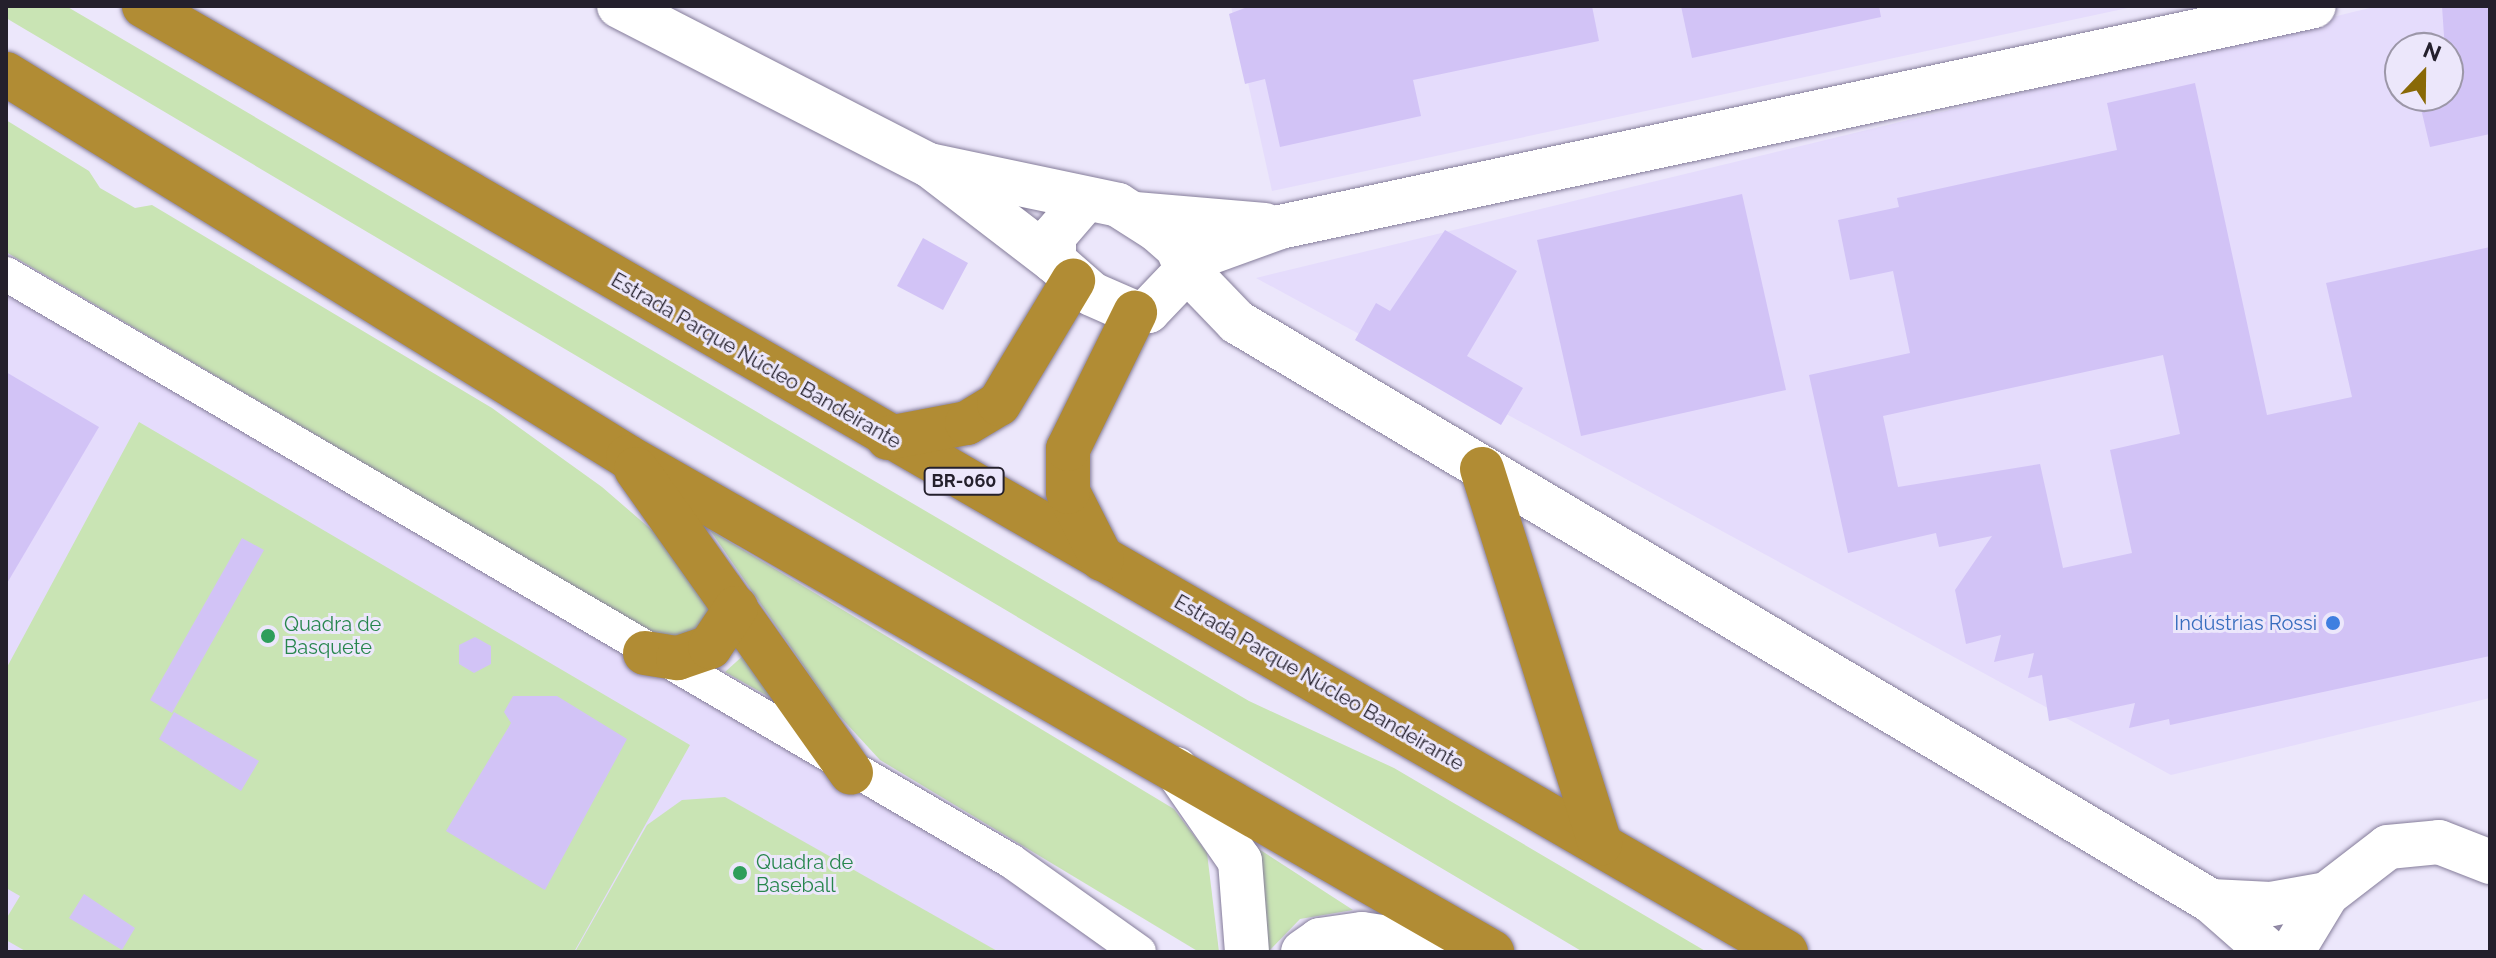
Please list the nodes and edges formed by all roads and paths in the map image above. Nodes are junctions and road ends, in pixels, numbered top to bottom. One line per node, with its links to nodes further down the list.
1 (144, 6): 14 (highway, Estrada Parque Núcleo Bandeirante / BR-060)
2 (619, 6): 5 (street)
3 (2314, 6): 8 (street)
4 (6, 74): 15 (highway)
5 (929, 165): 6 (street); 10 (street)
6 (1086, 199): 7 (street); 10 (street)
7 (1132, 214): 8 (street); 9 (street)
8 (1280, 227): 9 (street)
9 (1187, 266): 12 (street); 13 (street)
10 (1064, 271): 12 (street); 14 (highway)
11 (6, 274): 19 (street)
12 (1145, 310): 13 (street); 17 (highway)
13 (1237, 322): 16 (street)
14 (888, 438): 17 (highway, Estrada Parque Núcleo Bandeirante / BR-060)
15 (628, 457): 18 (highway); 20 (highway)
16 (1482, 469): 22 (highway); 25 (street)
17 (1102, 559): 22 (highway, Estrada Parque Núcleo Bandeirante / BR-060)
18 (736, 608): 19 (highway); 21 (highway)
19 (645, 653): 21 (street)
20 (1174, 767): 27 (street); 30 (highway)
21 (851, 773): 26 (street)
22 (1600, 844): 31 (highway, Estrada Parque Núcleo Bandeirante / BR-060)
23 (2490, 862): 24 (street)
24 (2327, 894): 25 (street); 33 (street)
25 (2211, 901): 32 (street)
26 (1139, 952)
27 (1247, 952)
28 (1303, 952): 29 (street)
29 (1481, 952)
30 (1492, 952)
31 (1786, 952)
32 (2269, 952)
33 (2292, 952)

